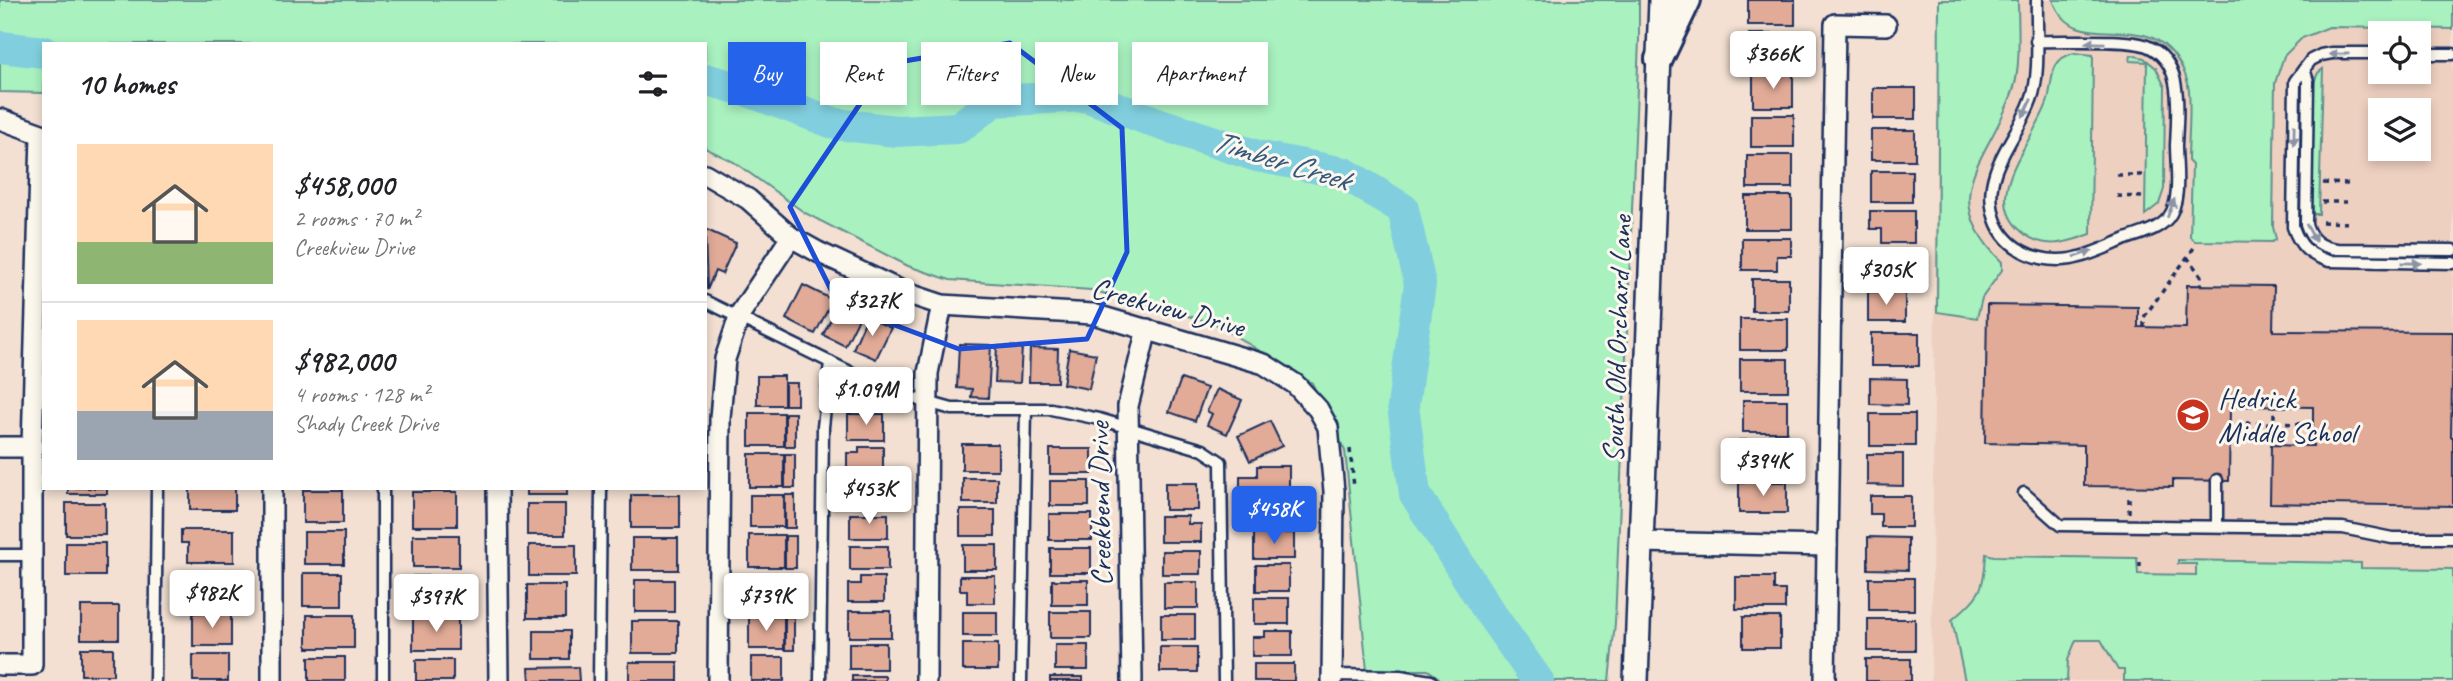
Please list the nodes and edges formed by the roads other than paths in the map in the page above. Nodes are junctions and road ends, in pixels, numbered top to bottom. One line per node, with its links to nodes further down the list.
1 (1661, 0): 9 (street, South Old Orchard Lane)
2 (1687, 0): 9 (main road)
3 (2037, 0): 5 (lane)
4 (1886, 25): 37 (street)
5 (2036, 41): 5 (lane, one-way to 5)
6 (2368, 54): 10 (lane, one-way to 10)
7 (2431, 54): 8 (lane)
8 (2451, 54)
9 (1659, 59): 36 (street, South Old Orchard Lane)
10 (2304, 69): 15 (lane, one-way to 15); 16 (lane, one-way to 16)
11 (0, 120): 12 (street)
12 (42, 135): 26 (street)
13 (707, 175): 14 (street, Creekview Drive)
14 (791, 237): 18 (street, Creekview Drive); 19 (street)
15 (2453, 250)
16 (2453, 263)
17 (707, 301): 19 (lane)
18 (942, 305): 20 (street, Creekview Drive); 22 (street)
19 (739, 317): 21 (lane); 47 (street)
20 (1147, 330): 24 (street, Creekbend Drive); 41 (street, Creekview Drive)
21 (830, 362): 22 (lane); 48 (lane)
22 (928, 402): 23 (lane); 49 (street)
23 (1026, 409): 24 (lane); 50 (lane)
24 (1128, 428): 51 (street, Creekbend Drive); 52 (lane)
25 (0, 447): 26 (street)
26 (32, 447): 39 (street)
27 (2217, 480): 34 (lane)
28 (157, 490): 42 (lane)
29 (272, 490): 43 (street)
30 (383, 490): 44 (lane)
31 (497, 490): 45 (street)
32 (601, 490): 46 (lane)
33 (2024, 493): 34 (lane)
34 (2217, 526): 35 (lane)
35 (2453, 538)
36 (1641, 542): 37 (street); 54 (street, South Old Orchard Lane)
37 (1826, 546): 55 (street)
38 (0, 555): 39 (lane)
39 (33, 555): 40 (street)
40 (0, 665)
41 (1332, 678): 53 (lane)
42 (155, 681)
43 (272, 681)
44 (383, 681)
45 (499, 681)
46 (600, 681)
47 (718, 681)
48 (820, 681)
49 (926, 681)
50 (1020, 681)
51 (1132, 681)
52 (1224, 681)
53 (1431, 681)
54 (1636, 681)
55 (1825, 681)

